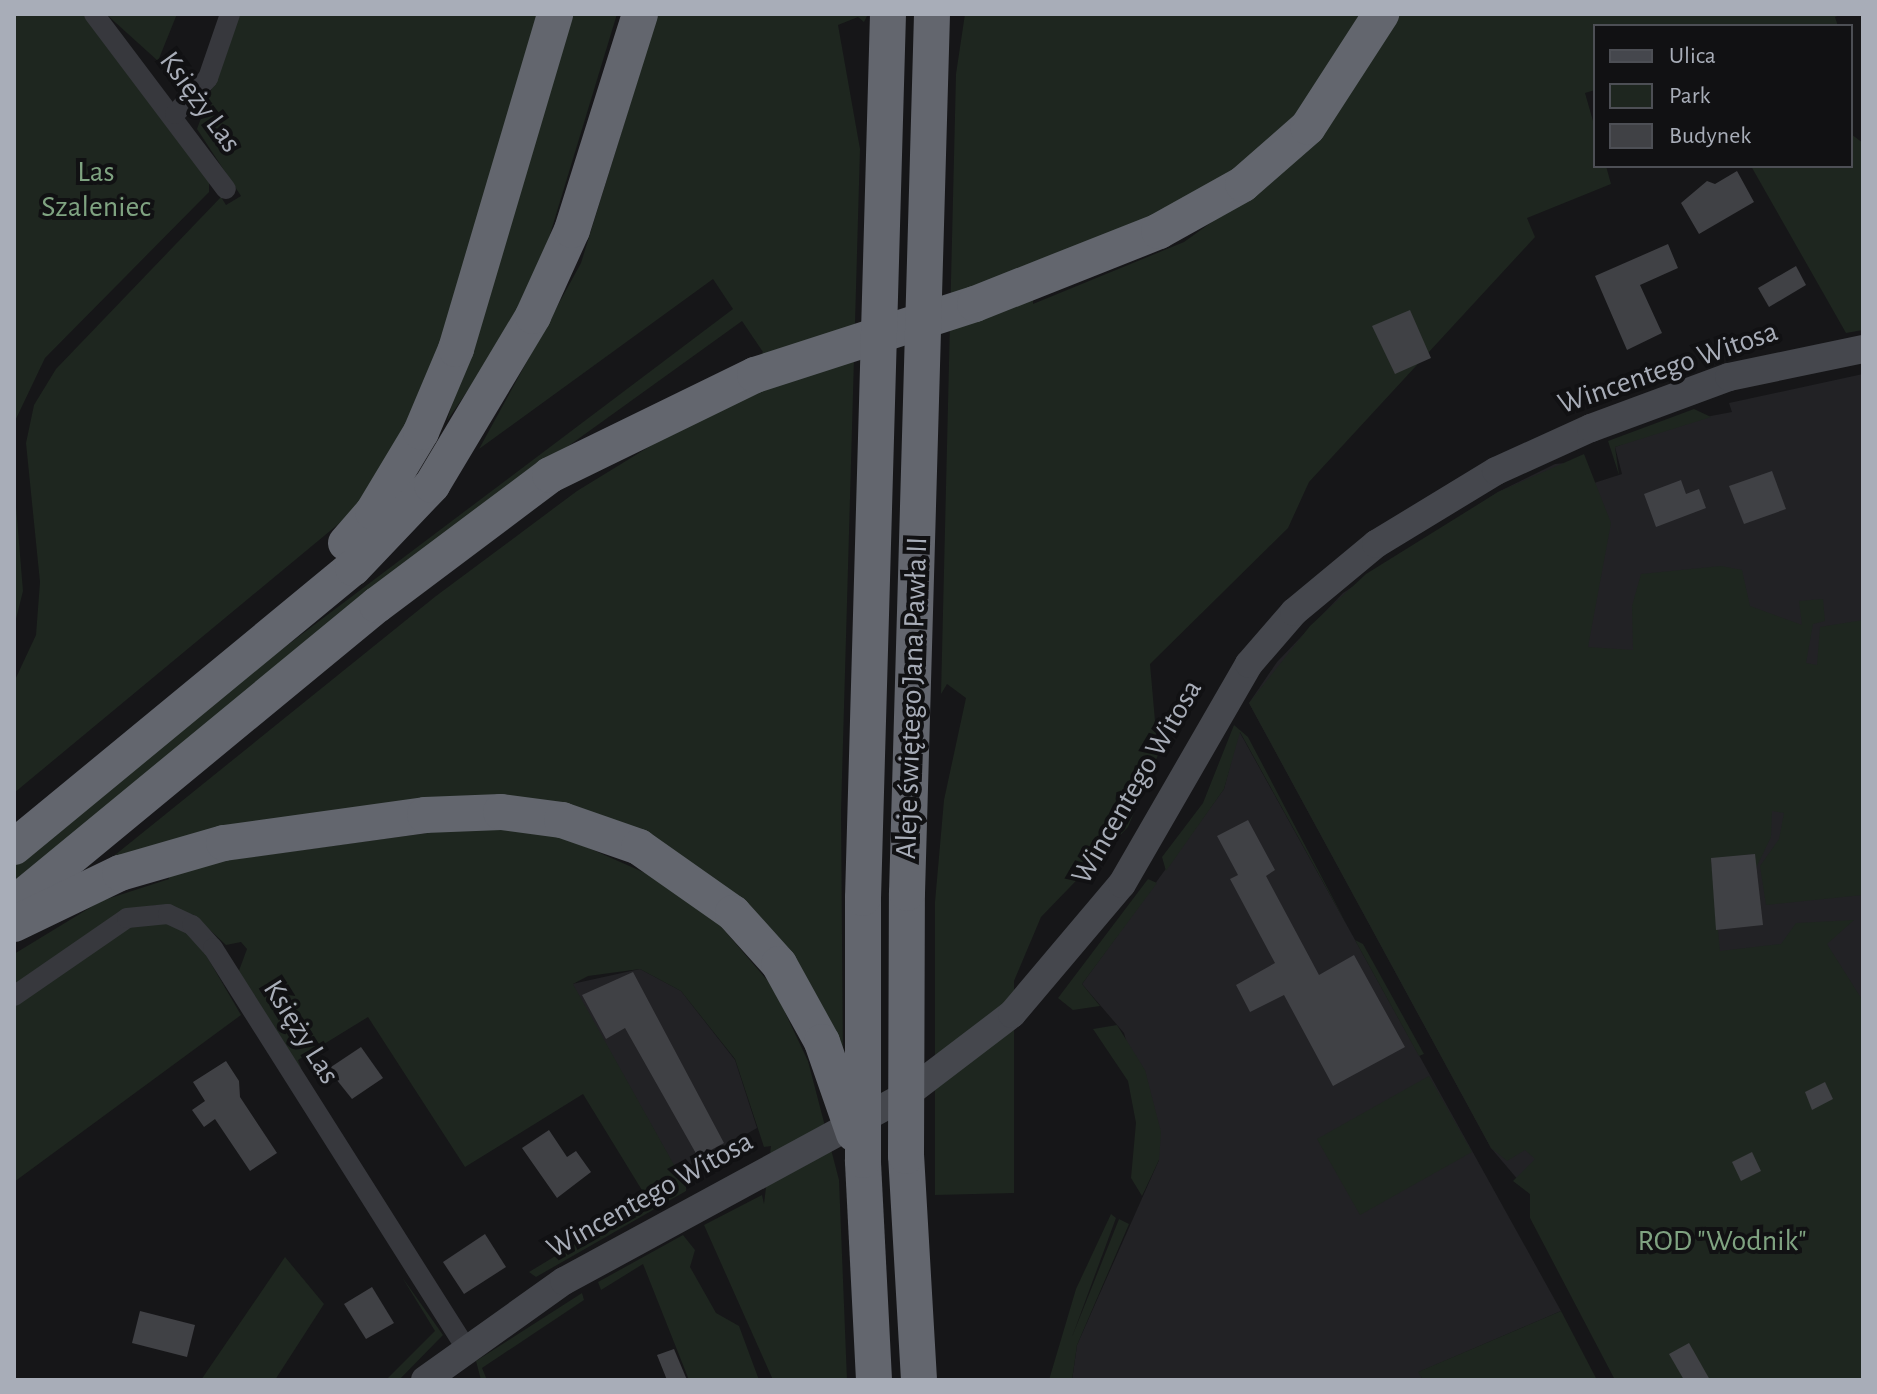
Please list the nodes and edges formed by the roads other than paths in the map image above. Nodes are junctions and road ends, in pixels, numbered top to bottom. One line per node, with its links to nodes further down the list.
1 (94, 14): 8 (street, Księży Las)
2 (230, 14): 8 (street)
3 (555, 14): 11 (highway)
4 (640, 14): 11 (highway)
5 (888, 14): 16 (highway)
6 (1381, 14): 13 (highway)
7 (932, 15): 20 (highway, Aleje świętego Jana Pawła II)
8 (175, 114): 9 (street, Księży Las)
9 (226, 189)
10 (1863, 349): 17 (street, Wincentego Witosa)
11 (202, 692): 12 (highway)
12 (14, 847)
13 (14, 904)
14 (14, 924): 16 (highway)
15 (14, 996): 17 (street, Księży Las)
16 (863, 1160): 19 (highway)
17 (465, 1347): 18 (street, Wincentego Witosa)
18 (425, 1380)
19 (874, 1380)
20 (919, 1380)

